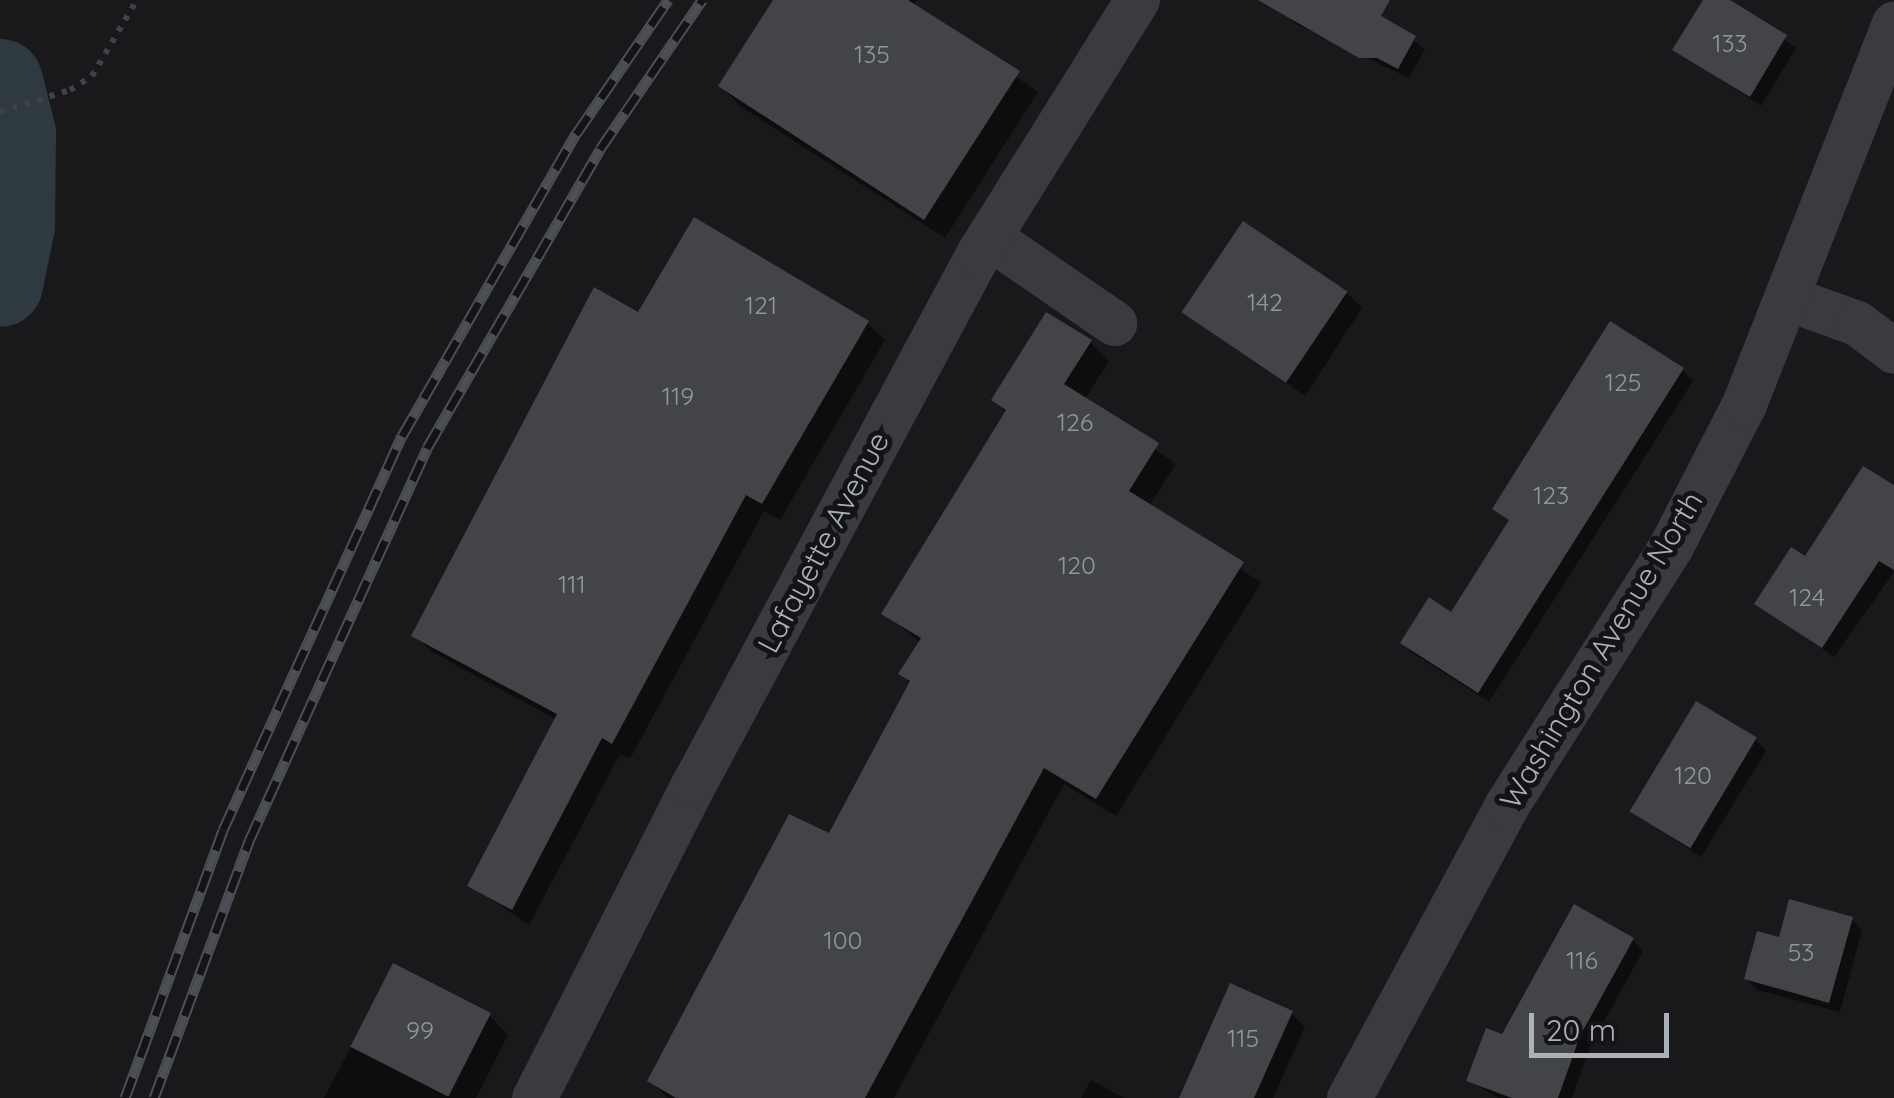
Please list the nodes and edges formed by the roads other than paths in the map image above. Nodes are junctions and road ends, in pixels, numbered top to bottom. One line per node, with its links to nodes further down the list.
1 (1138, 0): 3 (street, Lafayette Avenue)
2 (1894, 23): 4 (street, Washington Avenue North)
3 (989, 237): 5 (street); 7 (street, Lafayette Avenue)
4 (1787, 298): 6 (street); 8 (street, Washington Avenue North)
5 (1114, 322)
6 (1894, 351)
7 (534, 1098)
8 (1348, 1098)

